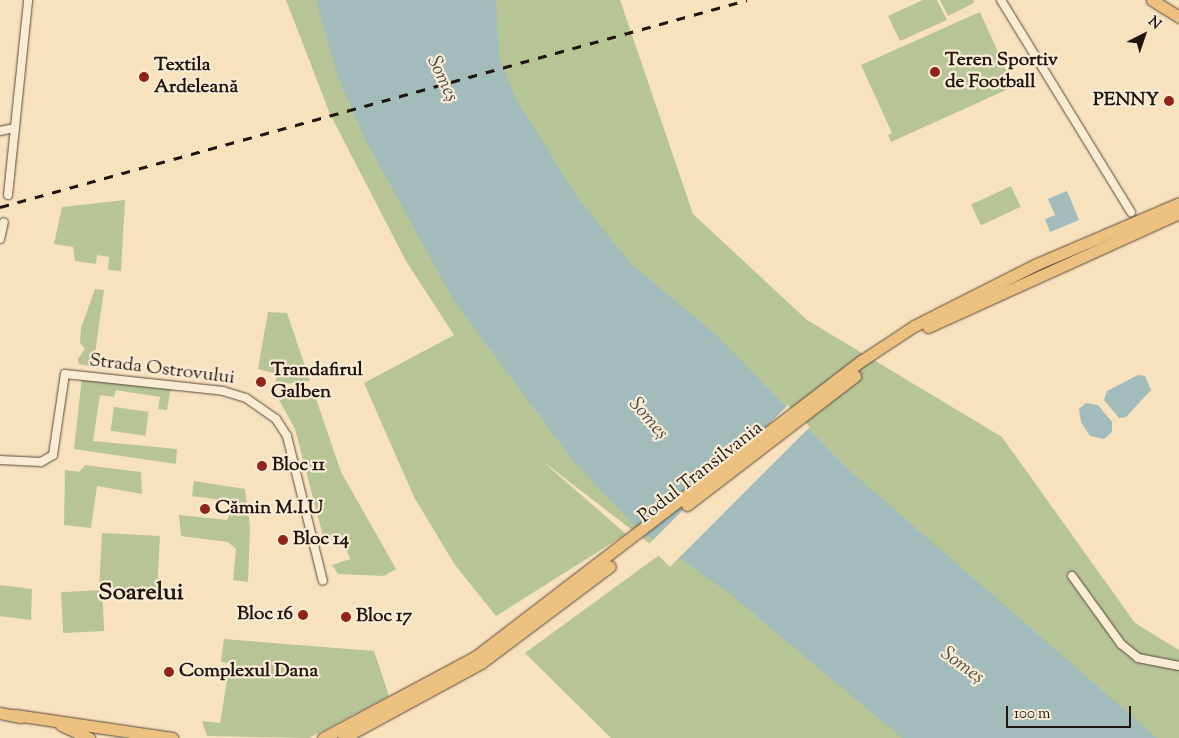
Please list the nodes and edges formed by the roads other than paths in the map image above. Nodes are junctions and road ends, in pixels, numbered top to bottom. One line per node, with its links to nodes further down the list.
1 (28, 0): 6 (street)
2 (1001, 0): 10 (street)
3 (1152, 0): 4 (main road)
4 (1160, 3): 5 (main road)
5 (1179, 17)
6 (14, 128): 7 (street); 8 (street)
7 (0, 131)
8 (8, 195)
9 (1179, 203): 14 (main road)
10 (1130, 212)
11 (1179, 213): 14 (main road)
12 (4, 222): 13 (street)
13 (0, 239)
14 (1040, 268): 19 (main road, Podul Transilvania)
15 (0, 460): 17 (street, Strada Ostrovului)
16 (1072, 576): 18 (street)
17 (323, 581)
18 (1179, 666)
19 (386, 711): 24 (main road); 25 (main road)
20 (0, 713): 21 (main road)
21 (15, 715): 22 (main road); 23 (main road)
22 (82, 736)
23 (172, 738)
24 (323, 738)
25 (343, 738)

